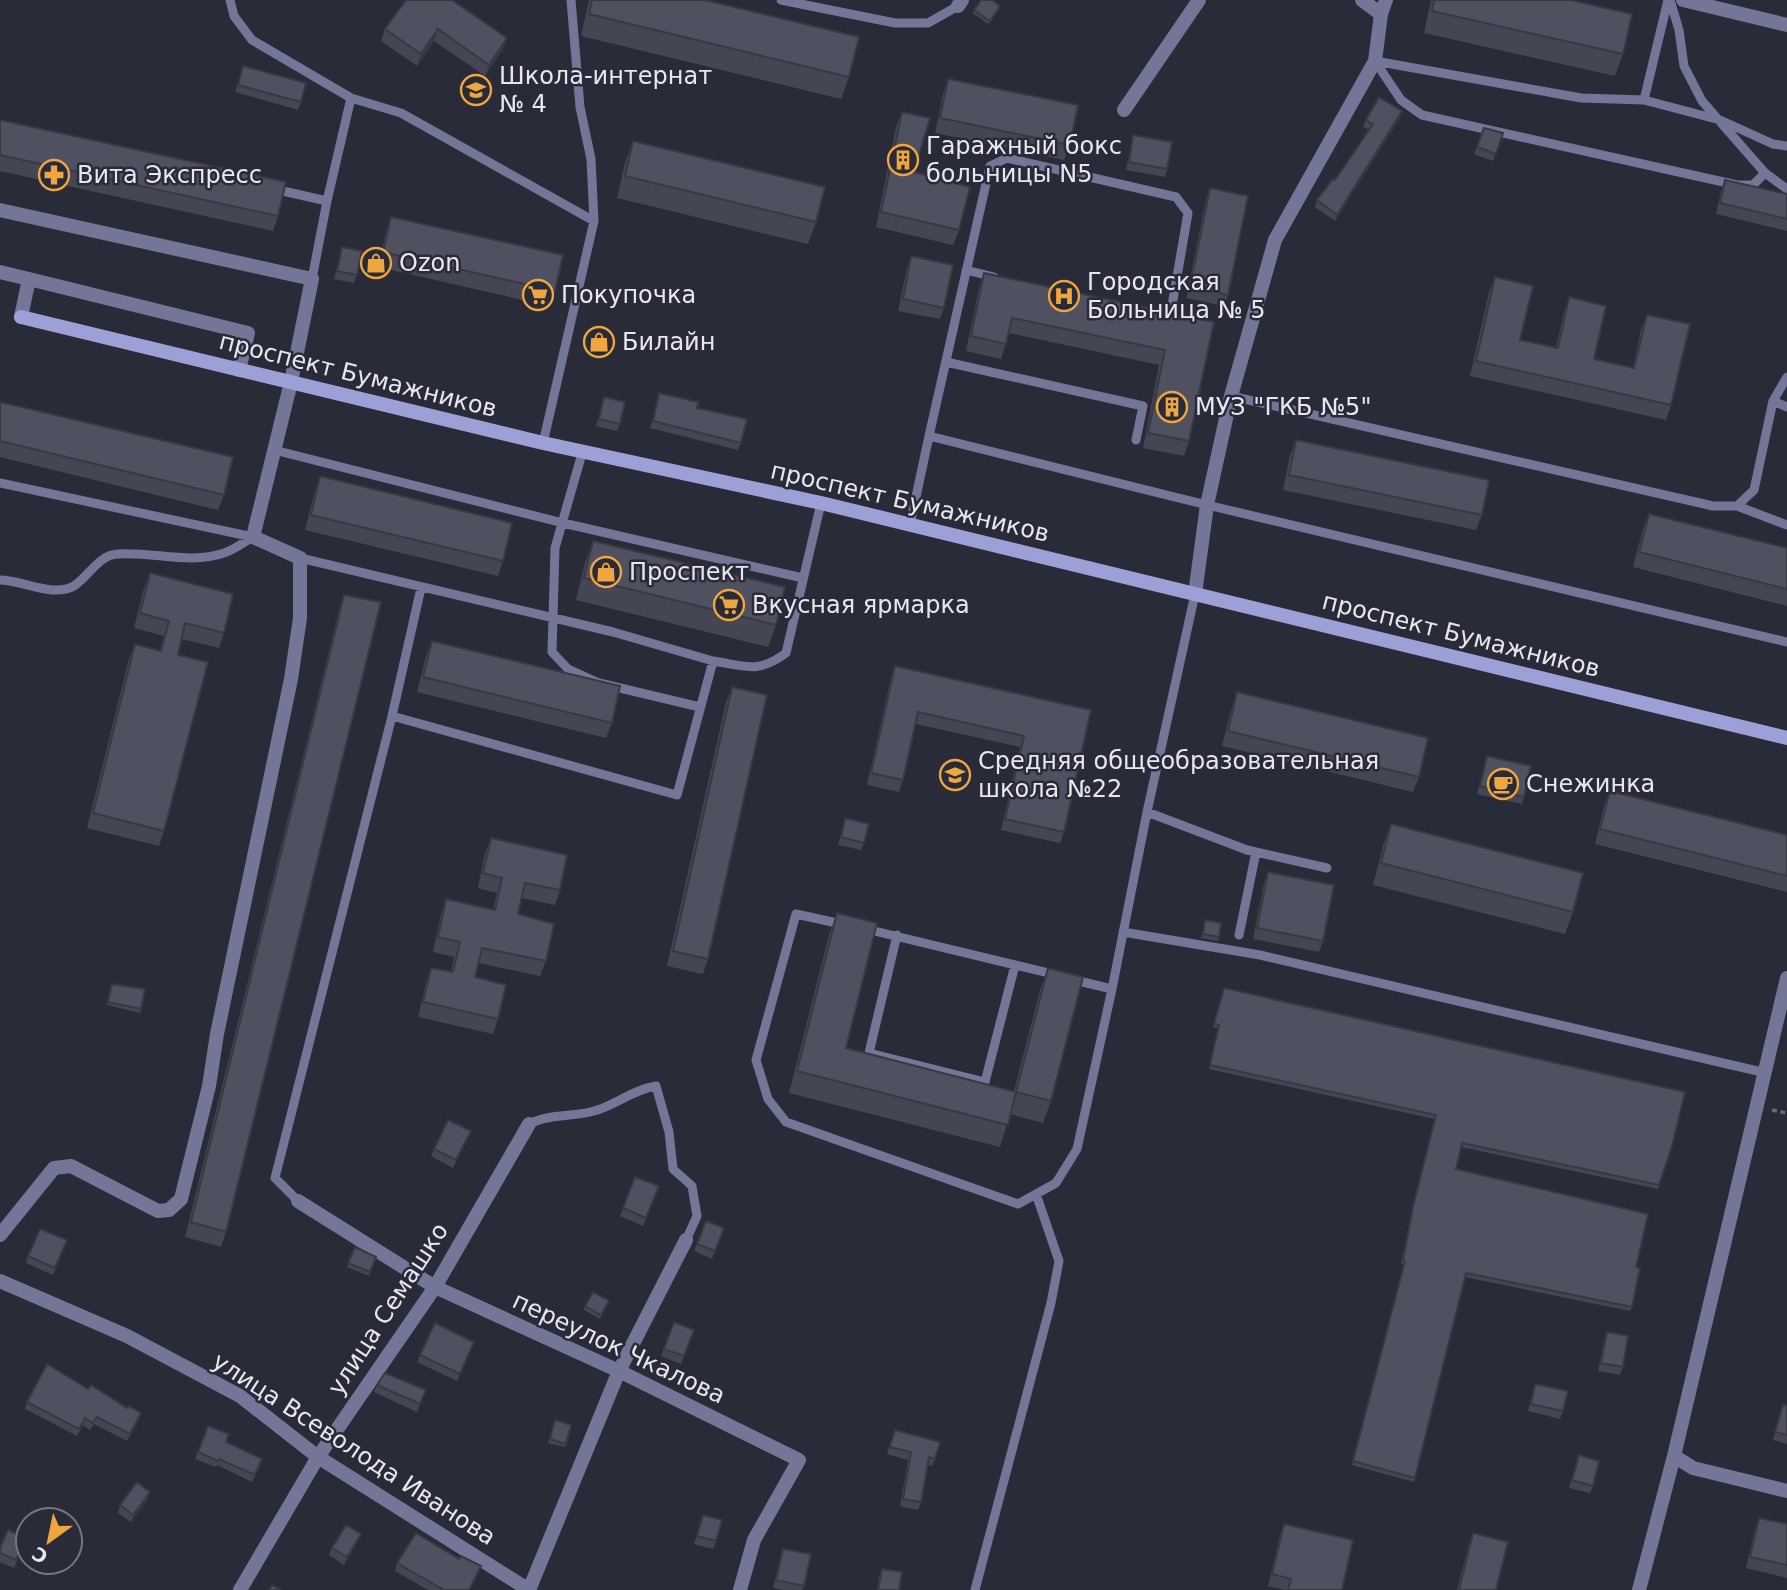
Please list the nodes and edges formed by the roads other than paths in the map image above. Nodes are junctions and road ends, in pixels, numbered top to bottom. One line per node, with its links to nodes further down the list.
1 (230, 0): 12 (lane)
2 (571, 0): 22 (lane)
3 (781, 0): 8 (lane)
4 (1199, 0): 14 (street)
5 (1362, 0): 9 (street)
6 (1669, 0): 13 (lane); 15 (lane)
7 (1683, 0): 10 (street)
8 (960, 3)
9 (1384, 7): 11 (street)
10 (1787, 25)
11 (1375, 61): 13 (lane); 17 (lane); 33 (street)
12 (351, 98): 20 (lane); 22 (lane)
13 (1644, 100): 15 (lane)
14 (1124, 110)
15 (1720, 120): 16 (lane); 17 (lane)
16 (1787, 146)
17 (1765, 173): 19 (lane)
18 (259, 185): 20 (lane)
19 (1787, 189)
20 (327, 201): 26 (lane)
21 (0, 210): 26 (street)
22 (594, 221): 38 (lane)
23 (966, 270): 27 (lane); 28 (lane); 29 (lane)
24 (0, 272): 25 (street)
25 (29, 279): 30 (street, проспект Бумажников); 30 (street)
26 (312, 279): 32 (street)
27 (1007, 280)
28 (1156, 314)
29 (946, 362): 36 (lane); 37 (lane)
30 (239, 370): 32 (street, проспект Бумажников)
31 (1787, 377): 34 (lane)
32 (290, 382): 38 (street, проспект Бумажников); 39 (street)
33 (1231, 396): 43 (street); 44 (lane)
34 (1773, 401): 35 (lane); 44 (lane)
35 (1787, 407)
36 (929, 436): 43 (lane); 46 (lane)
37 (1136, 440)
38 (542, 443): 40 (street, проспект Бумажников)
39 (274, 450): 45 (lane); 48 (street)
40 (583, 450): 42 (street, проспект Бумажников); 45 (lane)
41 (0, 483): 48 (lane)
42 (821, 503): 46 (street, проспект Бумажников); 50 (lane)
43 (1207, 505): 53 (street); 55 (lane)
44 (1737, 506): 47 (lane)
45 (563, 523): 50 (lane); 54 (lane)
46 (911, 525): 53 (street, проспект Бумажников)
47 (1787, 525)
48 (253, 537): 49 (street); 51 (lane)
49 (300, 558): 52 (lane); 73 (street)
50 (803, 578): 56 (lane)
51 (0, 580)
52 (421, 588): 54 (lane); 58 (lane)
53 (1195, 594): 59 (street, проспект Бумажников); 60 (lane)
54 (552, 618): 56 (lane); 57 (lane)
55 (1787, 642)
56 (713, 661): 57 (lane)
57 (700, 707): 58 (lane)
58 (392, 716): 72 (lane)
59 (1787, 738)
60 (1147, 812): 61 (lane); 63 (lane)
61 (1256, 852): 62 (lane); 64 (lane)
62 (1327, 868)
63 (1123, 932): 68 (lane); 69 (lane)
64 (1238, 935)
65 (897, 936): 66 (lane); 66 (lane); 71 (lane)
66 (1015, 965): 68 (lane)
67 (1787, 978): 69 (street)
68 (1112, 989): 71 (lane)
69 (1766, 1073): 78 (street)
70 (529, 1124): 74 (lane); 76 (street, улица Семашко)
71 (1036, 1194): 84 (lane)
72 (298, 1201): 76 (street, переулок Чкалова)
73 (0, 1236)
74 (686, 1240): 77 (street)
75 (0, 1281): 79 (street, улица Всеволода Иванова)
76 (435, 1287): 77 (street, переулок Чкалова); 79 (street, улица Семашко)
77 (619, 1371): 82 (street); 83 (street, переулок Чкалова)
78 (1674, 1456): 80 (street); 85 (street)
79 (318, 1457): 81 (street, улица Семашко); 82 (street, улица Всеволода Иванова)
80 (1787, 1491)
81 (240, 1590)
82 (529, 1590)
83 (740, 1590)
84 (975, 1590)
85 (1639, 1590)

